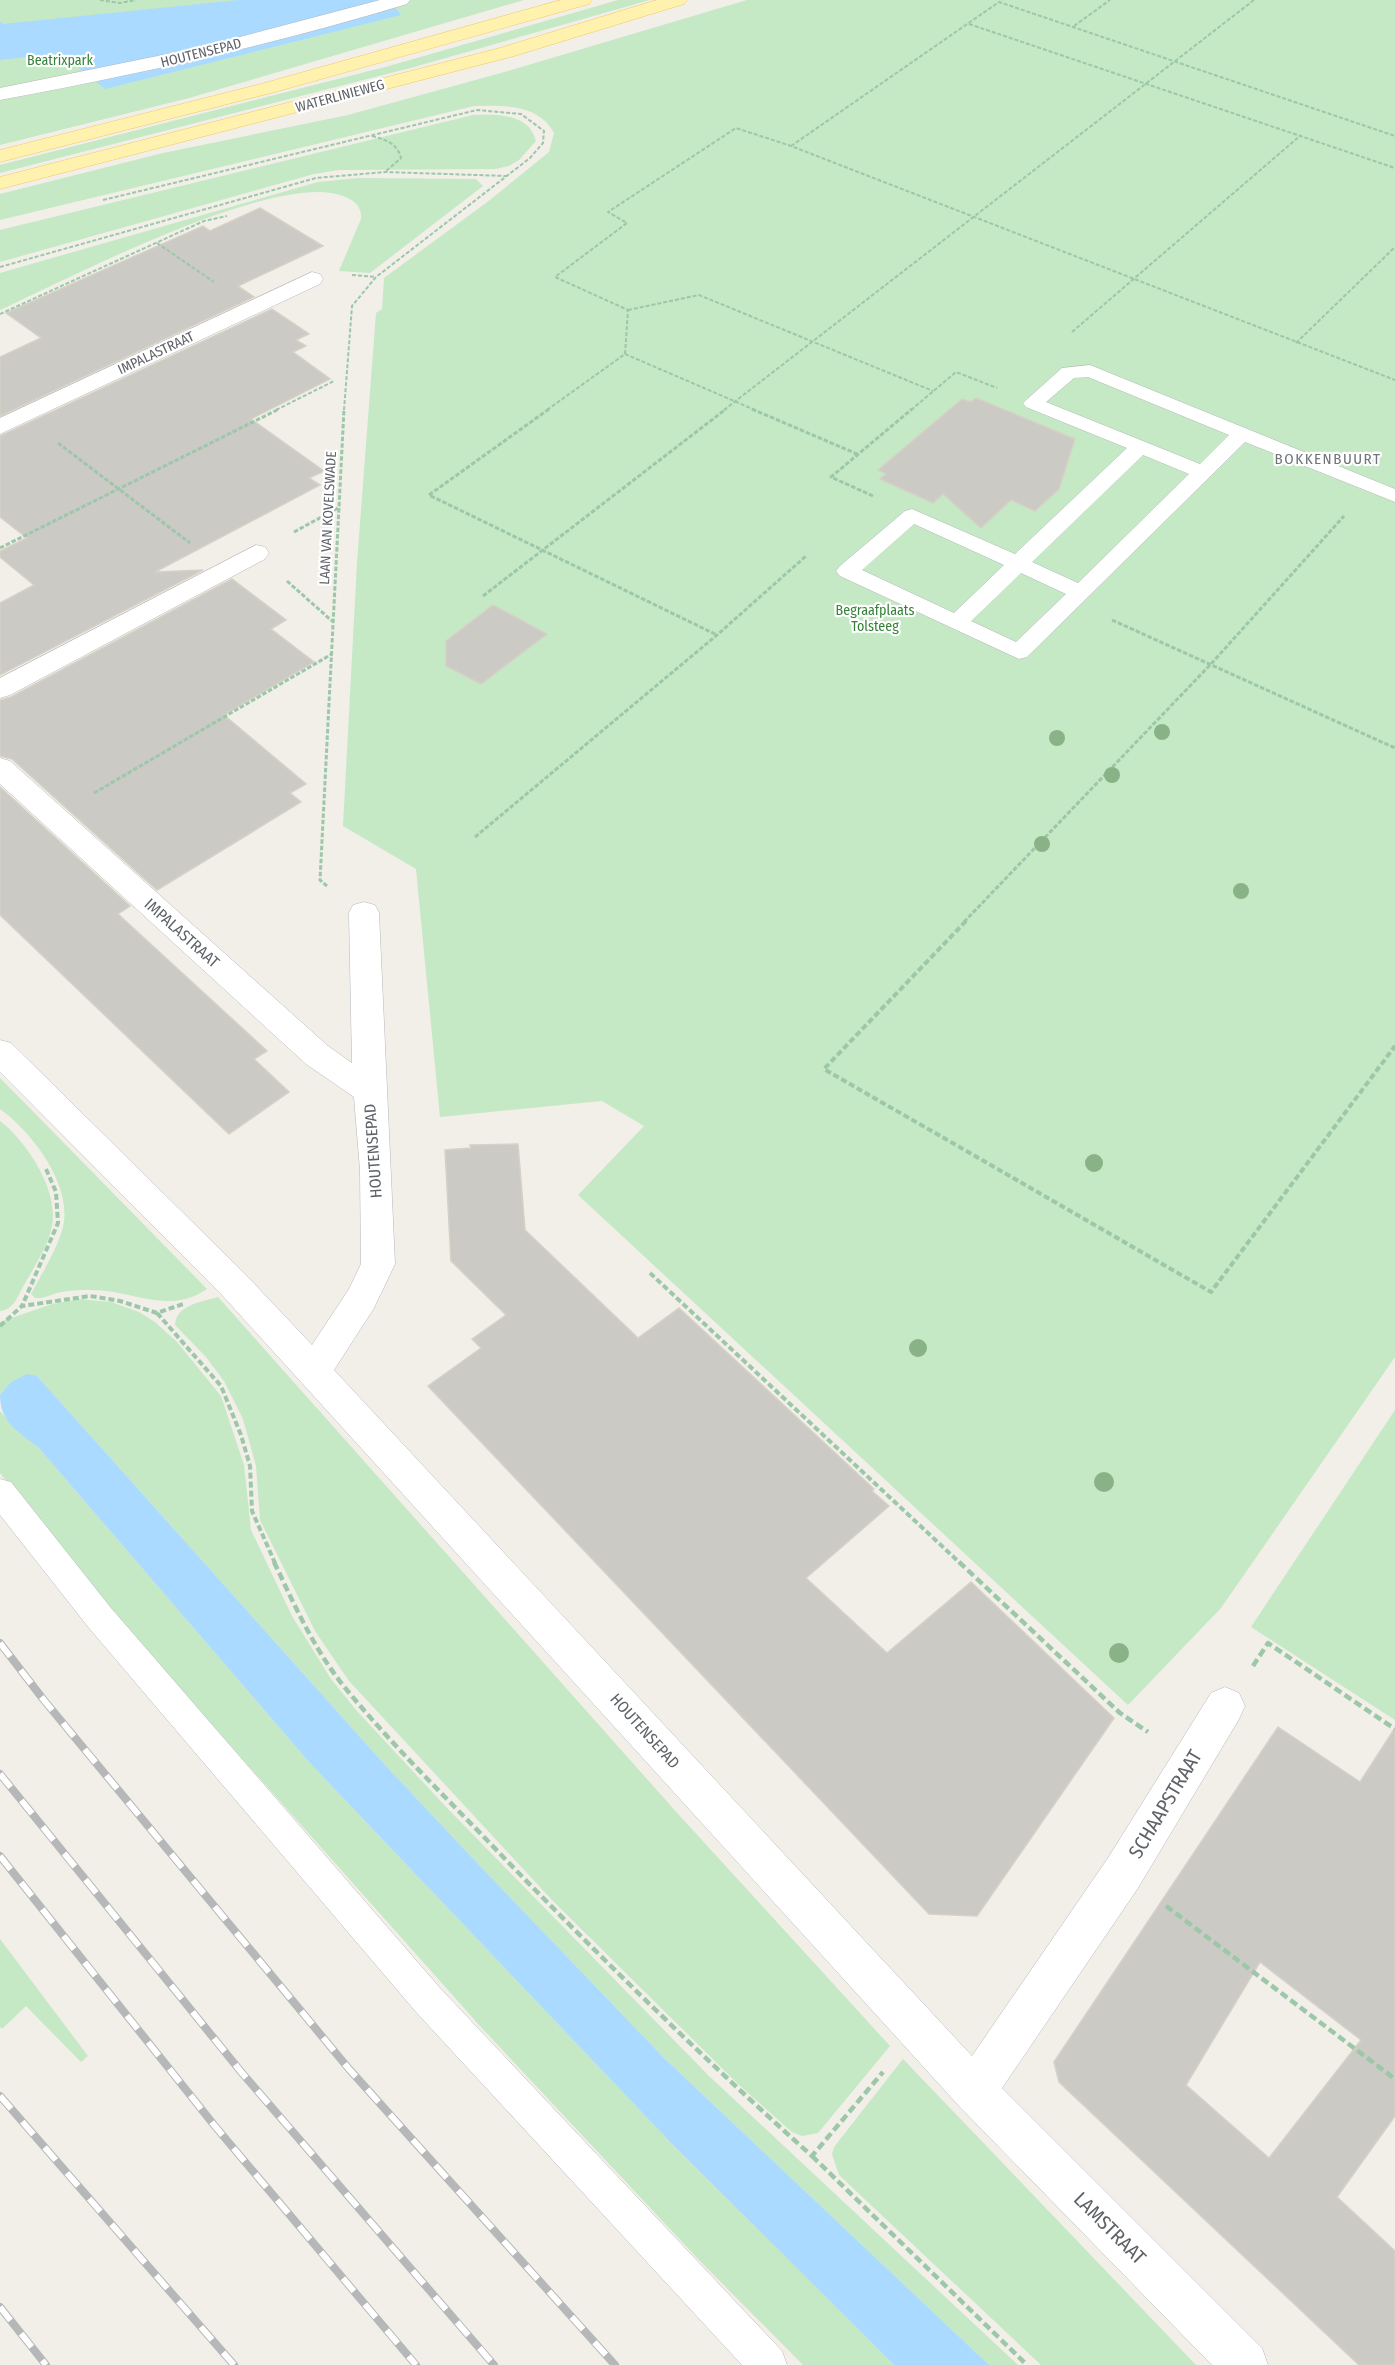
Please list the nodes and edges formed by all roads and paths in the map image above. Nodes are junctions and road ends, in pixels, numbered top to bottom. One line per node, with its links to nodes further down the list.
1 (100, 0): 2 (path)
2 (136, 0)
3 (400, 0): 12 (street, HOUTENSEPAD)
4 (582, 0): 17 (main road, WATERLINIEWEG)
5 (677, 0): 21 (main road, WATERLINIEWEG)
6 (1110, 0): 9 (path)
7 (1254, 0): 10 (path)
8 (968, 23): 9 (path); 11 (path); 16 (path)
9 (1073, 27): 10 (path)
10 (1174, 61): 11 (path); 15 (path)
11 (1147, 83): 13 (path); 24 (path)
12 (0, 94)
13 (1300, 135): 18 (path); 31 (path)
14 (371, 136): 19 (path); 20 (path, LAAN VAN KOVELSWADE); 22 (path, LAAN VAN KOVELSWADE)
15 (1395, 136)
16 (791, 146): 24 (path); 33 (path)
17 (0, 156)
18 (1395, 168)
19 (385, 172): 20 (path); 27 (path)
20 (507, 176): 29 (path, LAAN VAN KOVELSWADE)
21 (0, 183)
22 (102, 200)
23 (227, 216): 25 (path)
24 (972, 218): 31 (path); 36 (path)
25 (157, 243): 32 (path); 34 (path)
26 (1395, 247): 37 (path)
27 (0, 267)
28 (356, 275): 29 (path)
29 (376, 276): 54 (path, LAAN VAN KOVELSWADE)
30 (312, 279): 32 (street, IMPALASTRAAT)
31 (1133, 280): 35 (path); 37 (path)
32 (251, 308): 44 (street, IMPALASTRAAT)
33 (628, 310): 36 (path); 38 (path)
34 (0, 314)
35 (1072, 332)
36 (812, 342): 41 (path); 42 (path)
37 (1296, 343): 39 (path)
38 (625, 354): 42 (path); 56 (path)
39 (1395, 380)
40 (334, 381): 51 (path)
41 (933, 391): 43 (path); 48 (path)
42 (734, 402): 48 (path); 56 (path)
43 (1033, 404): 46 (lane); 47 (lane)
44 (23, 416): 45 (street, IMPALASTRAAT); 51 (path)
45 (0, 427)
46 (1243, 433): 49 (lane); 50 (lane)
47 (1140, 447): 49 (lane); 59 (lane)
48 (857, 454): 53 (path)
49 (1202, 472): 62 (lane)
50 (1370, 486): 52 (lane); 67 (path)
51 (117, 489): 55 (path); 60 (path)
52 (1395, 496)
53 (866, 504)
54 (340, 507): 58 (path); 63 (path, LAAN VAN KOVELSWADE)
55 (0, 548)
56 (543, 550): 61 (path); 65 (path)
57 (813, 550): 65 (path)
58 (256, 553): 60 (street); 63 (path)
59 (1018, 564): 62 (lane); 64 (lane); 64 (lane)
60 (225, 569): 68 (street)
61 (483, 596)
62 (1075, 597): 64 (lane); 67 (path)
63 (332, 621): 66 (path, LAAN VAN KOVELSWADE)
64 (957, 622)
65 (717, 635): 72 (path)
66 (332, 654): 71 (path); 73 (path, LAAN VAN KOVELSWADE)
67 (1211, 664): 69 (path); 74 (path)
68 (0, 689)
69 (1395, 748)
70 (0, 768): 71 (street, IMPALASTRAAT)
71 (54, 816): 76 (street, IMPALASTRAAT)
72 (475, 837)
73 (364, 914): 76 (street, HOUTENSEPAD)
74 (1395, 1046)
75 (0, 1052): 79 (street, HOUTENSEPAD)
76 (369, 1091): 83 (street, HOUTENSEPAD)
77 (43, 1161): 80 (path)
78 (650, 1273): 87 (path)
79 (234, 1285): 81 (path); 83 (street, HOUTENSEPAD)
80 (22, 1306): 81 (path); 82 (path)
81 (157, 1313): 92 (path)
82 (0, 1326)
83 (315, 1370): 91 (street, HOUTENSEPAD)
84 (0, 1492): 93 (lane)
85 (1226, 1706): 86 (path); 87 (street, SCHAAPSTRAAT)
86 (1395, 1729)
87 (1190, 1761): 88 (street, SCHAAPSTRAAT)
88 (1123, 1873): 90 (path); 91 (street, SCHAAPSTRAAT)
89 (879, 2077): 92 (path)
90 (1395, 2079)
91 (975, 2091): 95 (street, LAMSTRAAT)
92 (812, 2156): 94 (path)
93 (768, 2365)
94 (1027, 2365)
95 (1245, 2365)

